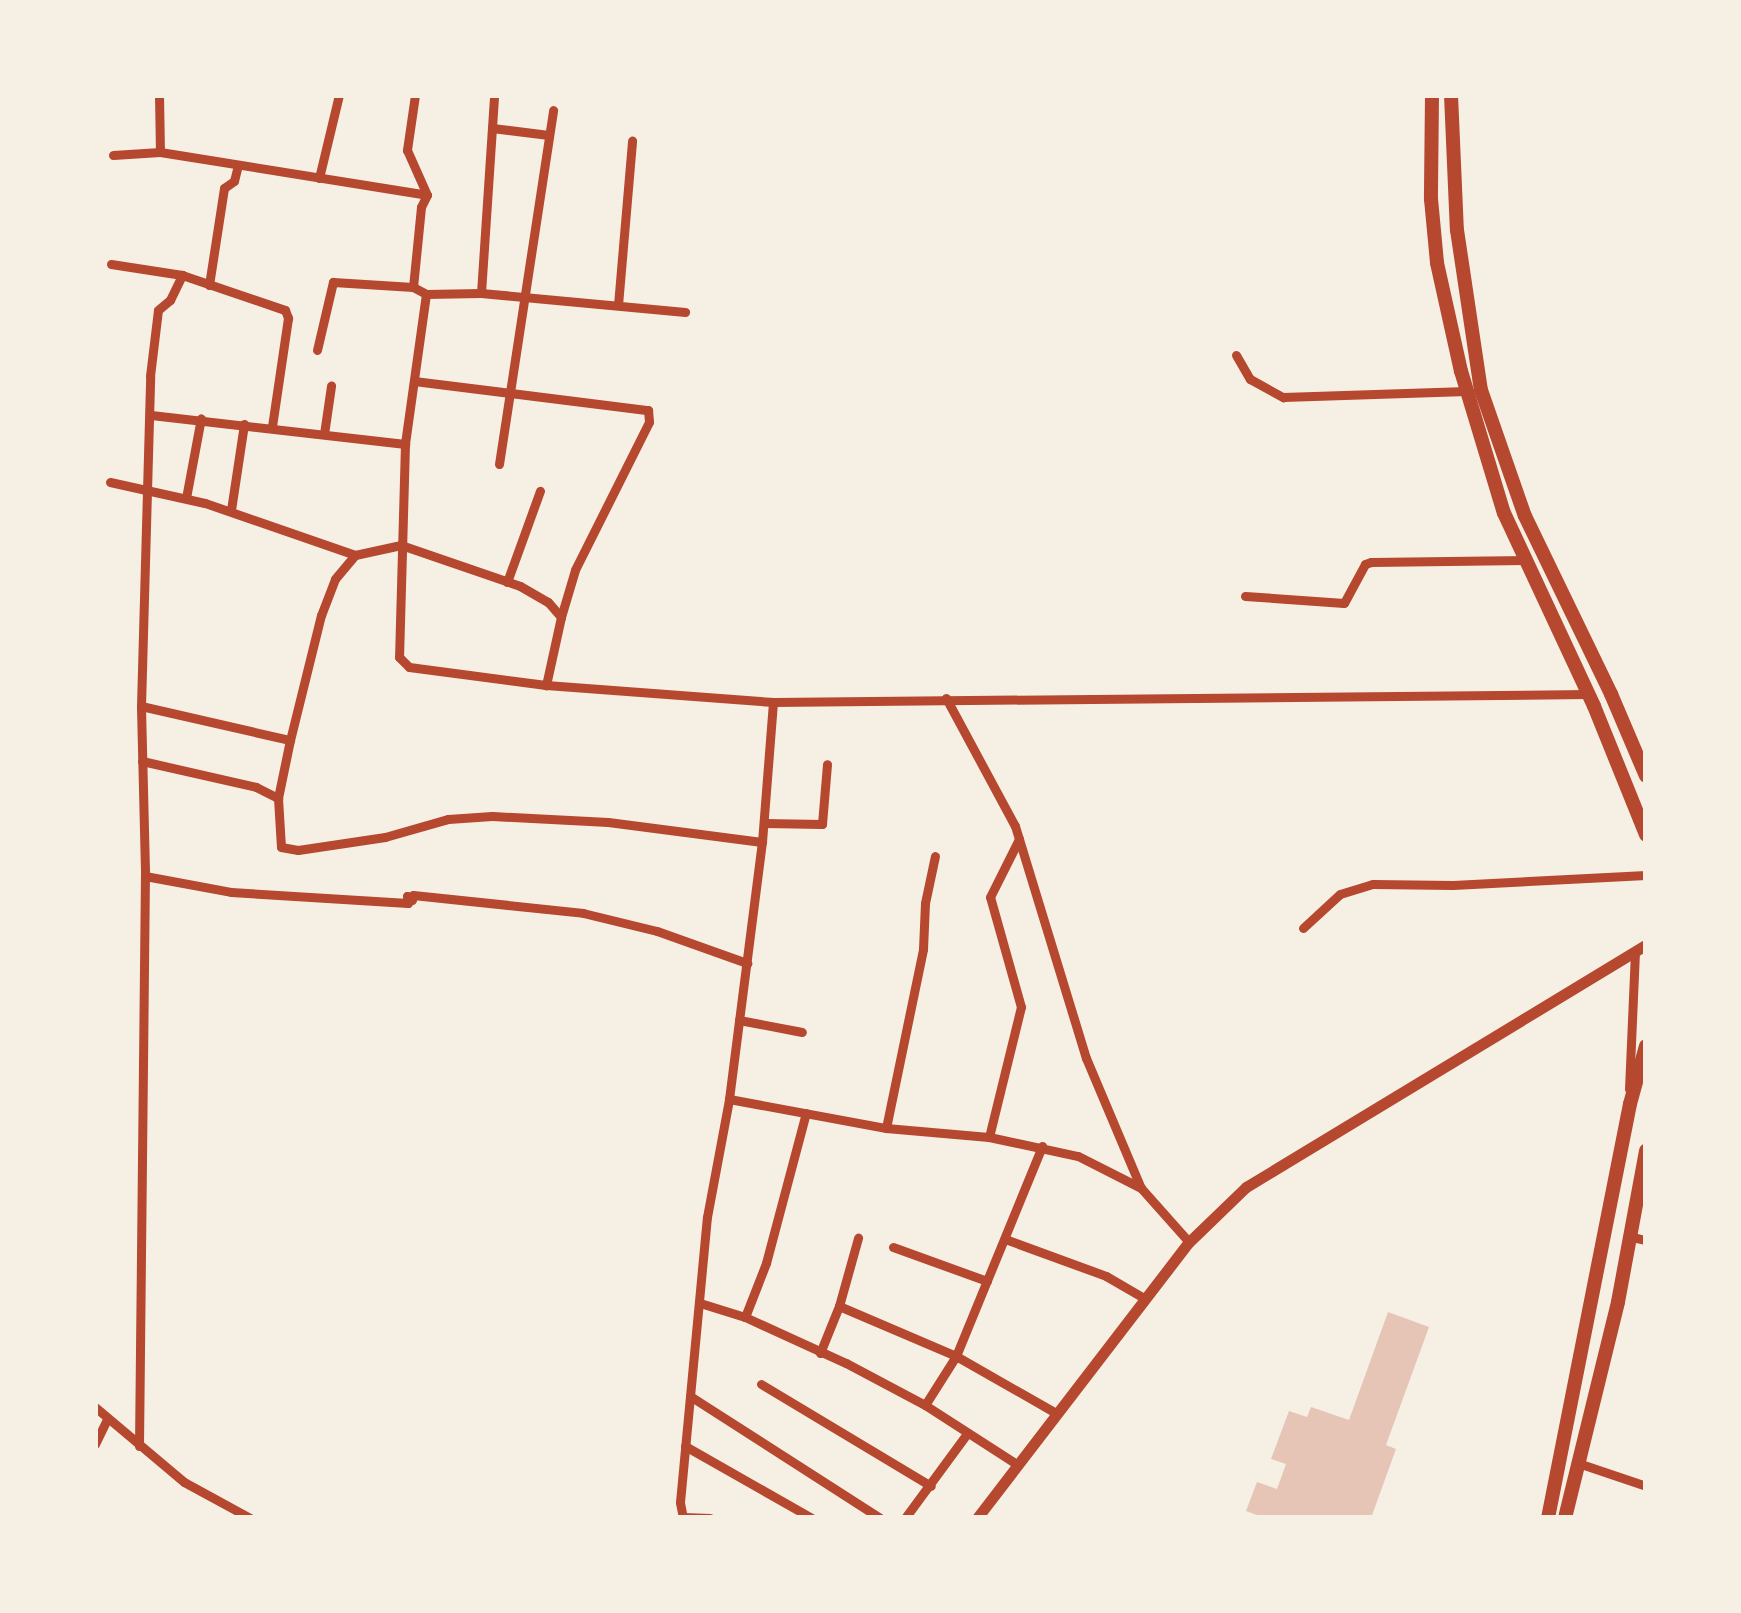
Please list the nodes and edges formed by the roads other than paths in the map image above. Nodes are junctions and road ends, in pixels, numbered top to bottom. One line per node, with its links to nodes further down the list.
1 (159, 95): 11 (street)
2 (339, 95): 14 (street)
3 (415, 95): 15 (street)
4 (494, 95): 8 (street)
5 (1432, 95): 30 (highway)
6 (1451, 95): 57 (highway)
7 (554, 110): 9 (street)
8 (492, 128): 9 (street); 20 (street)
9 (549, 135): 22 (street)
10 (632, 141): 23 (street)
11 (160, 152): 12 (street); 13 (street)
12 (113, 155)
13 (238, 166): 14 (street); 18 (street)
14 (319, 178): 15 (street)
15 (427, 195): 19 (street)
16 (111, 264): 17 (street)
17 (182, 275): 18 (street); 31 (street)
18 (209, 284): 34 (street)
19 (413, 287): 21 (street); 25 (street)
20 (482, 292): 21 (street); 22 (street)
21 (426, 294): 27 (street)
22 (523, 298): 23 (street); 29 (street)
23 (618, 306): 24 (street)
24 (685, 312)
25 (317, 350)
26 (1236, 355): 30 (street)
27 (414, 380): 29 (street); 36 (street)
28 (330, 386): 35 (street)
29 (512, 391): 37 (street); 48 (street)
30 (1466, 391): 45 (highway)
31 (151, 415): 32 (street); 39 (street)
32 (202, 418): 33 (street); 41 (street)
33 (244, 424): 34 (street); 42 (street)
34 (272, 427): 35 (street)
35 (324, 434): 36 (street)
36 (406, 444): 43 (street)
37 (499, 464)
38 (110, 482): 39 (street)
39 (146, 488): 41 (street); 53 (street)
40 (540, 491): 46 (street)
41 (186, 498): 42 (street)
42 (230, 510): 44 (street)
43 (401, 545): 44 (street); 46 (street); 49 (street)
44 (355, 555): 54 (street)
45 (1526, 560): 47 (street); 50 (highway)
46 (507, 582): 48 (street)
47 (1245, 596)
48 (561, 617): 49 (street)
49 (546, 685): 52 (street)
50 (1588, 694): 51 (street); 60 (highway)
51 (946, 698): 52 (street); 61 (street)
52 (773, 702): 59 (street)
53 (141, 706): 54 (street); 55 (street)
54 (290, 740): 58 (street)
55 (142, 761): 58 (street); 65 (street)
56 (827, 764): 59 (street)
57 (1646, 776)
58 (278, 798): 62 (street)
59 (764, 823): 62 (street)
60 (1646, 835)
61 (1019, 839): 76 (street); 79 (street)
62 (762, 842): 68 (street)
63 (935, 856): 75 (street)
64 (1646, 875): 66 (street)
65 (145, 876): 68 (street); 101 (street)
66 (1303, 928)
67 (1640, 948): 73 (street); 84 (main road)
68 (746, 963): 69 (street)
69 (739, 1020): 70 (street); 72 (street)
70 (802, 1032)
71 (1646, 1046): 73 (highway)
72 (729, 1099): 74 (street); 88 (street)
73 (1628, 1111): 114 (highway)
74 (806, 1114): 75 (street); 90 (street)
75 (886, 1128): 76 (street)
76 (989, 1137): 77 (street)
77 (1042, 1146): 79 (street); 82 (street)
78 (1646, 1151): 80 (highway)
79 (1141, 1188): 84 (street)
80 (1628, 1236): 83 (street); 103 (highway)
81 (858, 1238): 89 (street)
82 (1005, 1239): 86 (street); 87 (street)
83 (1646, 1240)
84 (1189, 1242): 87 (main road)
85 (893, 1248): 86 (street)
86 (988, 1282): 92 (street)
87 (1144, 1298): 97 (main road)
88 (700, 1304): 90 (street); 94 (street)
89 (839, 1306): 91 (street); 92 (street)
90 (745, 1318): 91 (street)
91 (820, 1353): 95 (street)
92 (956, 1356): 95 (street); 97 (street)
93 (760, 1384): 105 (street)
94 (690, 1396): 102 (street); 111 (street)
95 (924, 1405): 99 (street)
96 (95, 1408): 98 (street)
97 (1056, 1413): 104 (main road)
98 (107, 1419): 100 (street); 101 (street)
99 (966, 1435): 104 (street); 105 (street)
100 (95, 1444)
101 (139, 1446): 107 (street)
102 (685, 1446): 108 (street); 110 (street)
103 (1578, 1463): 106 (street); 115 (highway)
104 (1018, 1465): 113 (main road)
105 (931, 1486): 112 (street)
106 (1646, 1486)
107 (250, 1518)
108 (683, 1518): 109 (street)
109 (710, 1518)
110 (812, 1518)
111 (880, 1518)
112 (905, 1518)
113 (977, 1518)
114 (1548, 1518)
115 (1565, 1518)

